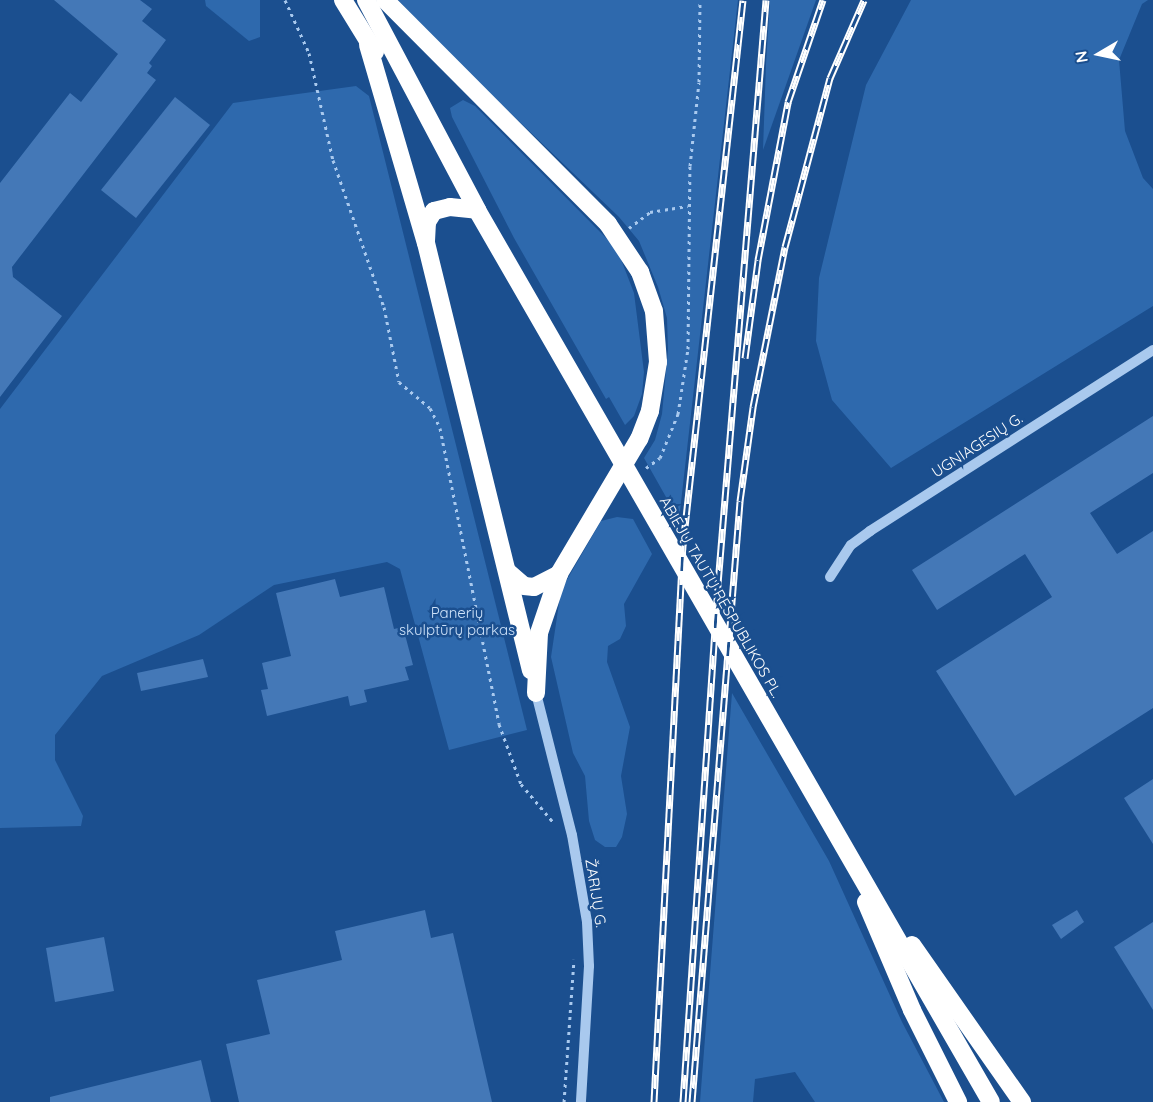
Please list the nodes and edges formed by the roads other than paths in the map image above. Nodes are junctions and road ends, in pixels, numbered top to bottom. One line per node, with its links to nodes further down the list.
1 (343, 0): 4 (highway, ABIEJŲ TAUTŲ RESPUBLIKOS PL.)
2 (366, 0): 5 (highway, ABIEJŲ TAUTŲ RESPUBLIKOS PL.)
3 (385, 0): 10 (highway)
4 (368, 45): 5 (highway, ABIEJŲ TAUTŲ RESPUBLIKOS PL.); 7 (highway)
5 (423, 108): 6 (highway, ABIEJŲ TAUTŲ RESPUBLIKOS PL.)
6 (477, 210): 7 (highway); 13 (highway, ABIEJŲ TAUTŲ RESPUBLIKOS PL.)
7 (426, 243): 9 (highway)
8 (1153, 350): 11 (street, UGNIAGESIŲ G.)
9 (508, 572): 10 (highway); 12 (highway)
10 (559, 574): 12 (highway)
11 (830, 576)
12 (536, 693): 15 (street, ŽARIJŲ G.)
13 (850, 858): 14 (highway, ABIEJŲ TAUTŲ RESPUBLIKOS PL.); 16 (highway)
14 (873, 896): 17 (highway, ABIEJŲ TAUTŲ RESPUBLIKOS PL.); 18 (highway)
15 (581, 1102)
16 (958, 1102)
17 (991, 1102)
18 (1022, 1102)

